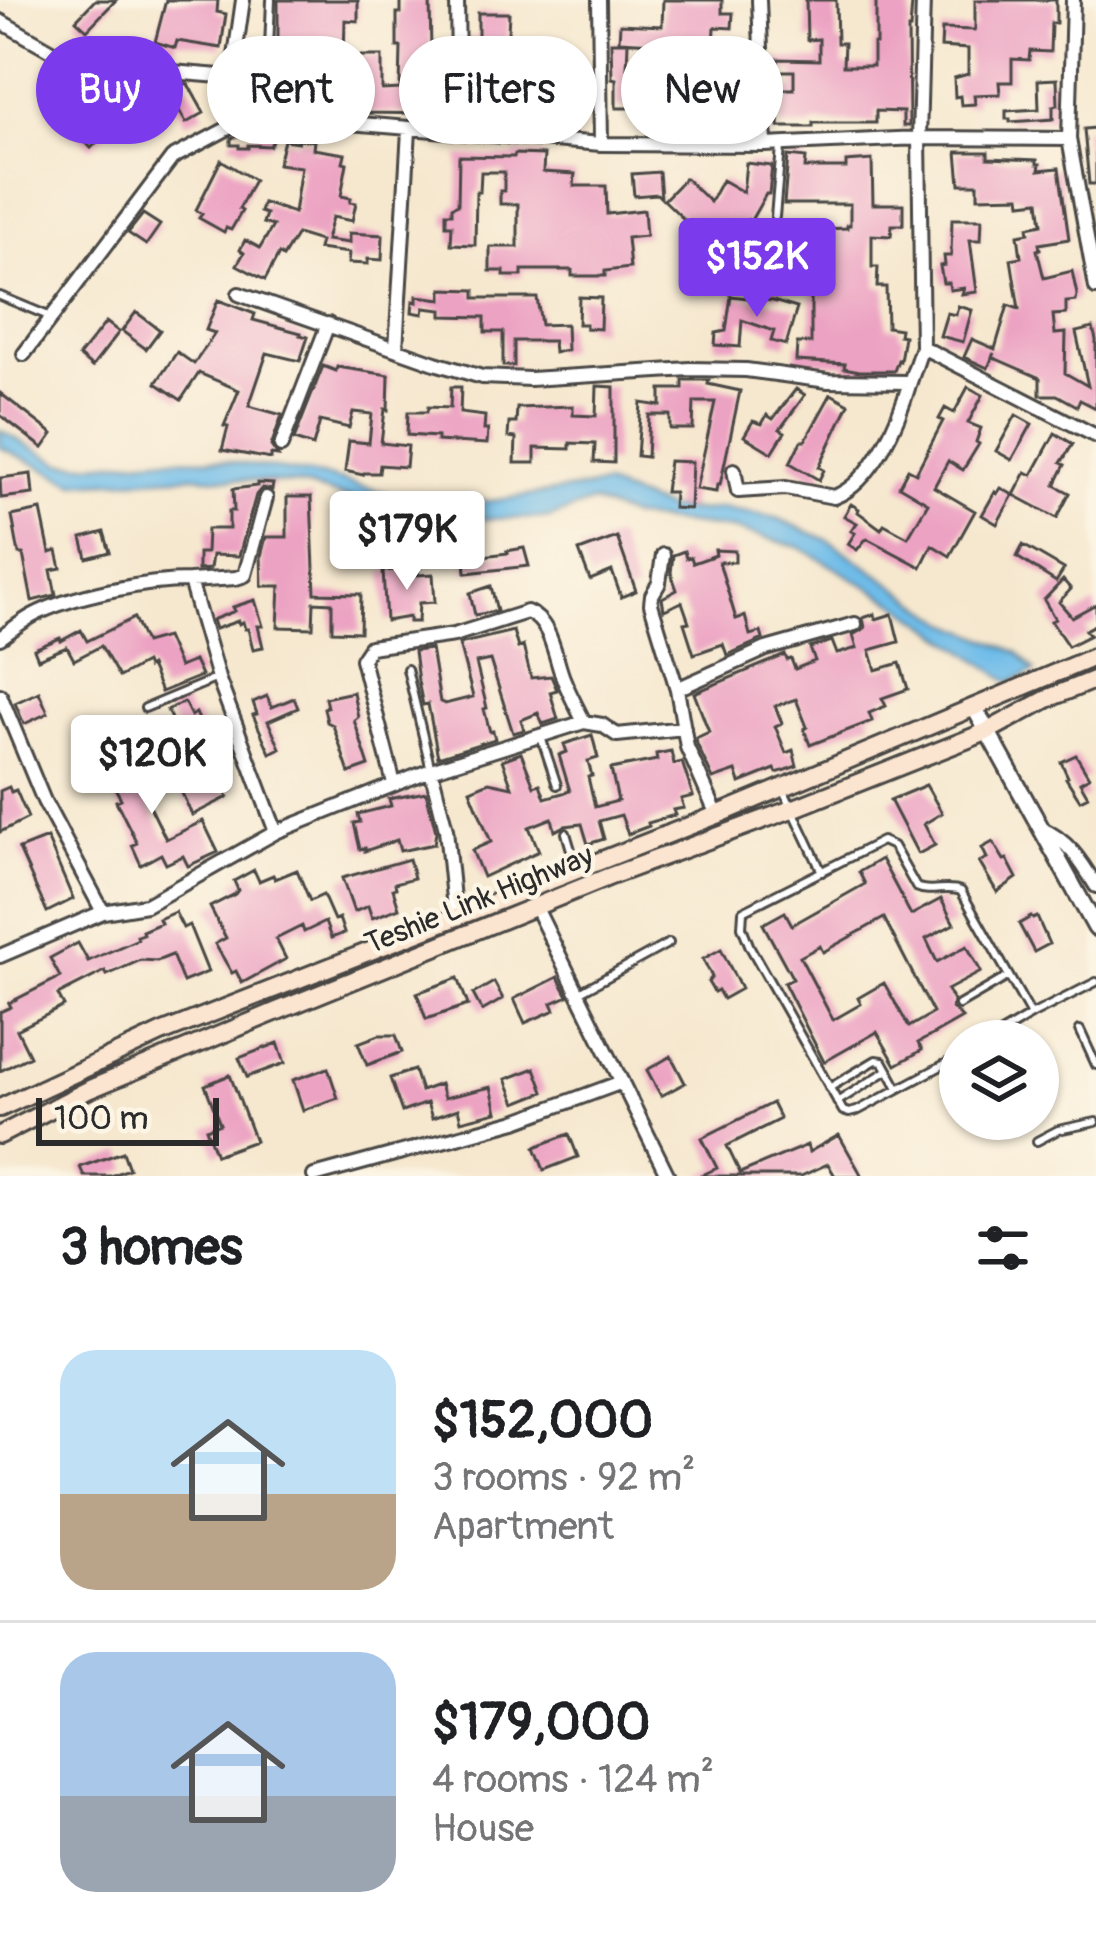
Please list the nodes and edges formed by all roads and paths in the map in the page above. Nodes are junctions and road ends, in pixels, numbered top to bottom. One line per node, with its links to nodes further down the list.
1 (243, 0): 9 (street)
2 (271, 0): 10 (lane)
3 (458, 0): 11 (street)
4 (599, 0): 18 (street)
5 (759, 0): 21 (street)
6 (923, 0): 14 (street)
7 (1073, 0): 15 (street)
8 (0, 21): 12 (street)
9 (238, 36)
10 (270, 36)
11 (458, 36)
12 (207, 75)
13 (207, 139): 26 (street)
14 (919, 139): 15 (street); 20 (street); 28 (street)
15 (1069, 139): 23 (street)
16 (408, 144): 29 (street)
17 (597, 144): 18 (street)
18 (601, 144): 21 (street)
19 (782, 144): 21 (street); 22 (lane)
20 (783, 144)
21 (765, 145)
22 (775, 217)
23 (1096, 288)
24 (238, 294): 27 (street)
25 (0, 296): 26 (lane)
26 (51, 317): 30 (street)
27 (328, 324): 29 (street); 33 (street)
28 (922, 347): 31 (street); 32 (street)
29 (396, 349): 31 (street)
30 (24, 354)
31 (910, 382): 34 (street)
32 (1096, 436)
33 (281, 446)
34 (734, 470)
35 (266, 498): 37 (street)
36 (663, 555): 44 (street)
37 (190, 580): 39 (street); 42 (street)
38 (855, 624): 44 (street)
39 (0, 638)
40 (1096, 656): 46 (main road, Teshie Link Highway)
41 (407, 669): 52 (lane)
42 (218, 678): 47 (lane); 59 (street)
43 (1096, 679): 50 (main road, Teshie Link Highway)
44 (677, 689): 49 (street)
45 (0, 695): 67 (street)
46 (974, 707): 50 (street); 55 (main road, Teshie Link Highway)
47 (145, 708)
48 (584, 722): 49 (street); 51 (street); 53 (street)
49 (684, 728): 57 (street)
50 (986, 732): 56 (main road, Teshie Link Highway); 58 (street)
51 (541, 737): 52 (street); 54 (lane)
52 (430, 770): 53 (street); 68 (street)
53 (394, 784): 59 (street)
54 (557, 785)
55 (783, 789): 56 (lane); 57 (main road, Teshie Link Highway)
56 (792, 809): 62 (lane); 66 (main road, Teshie Link Highway)
57 (717, 815): 61 (main road, Teshie Link Highway)
58 (1039, 827): 63 (street); 64 (street)
59 (276, 832): 67 (street)
60 (566, 833): 61 (lane)
61 (577, 870): 68 (main road, Teshie Link Highway)
62 (822, 872): 72 (lane); 83 (lane)
63 (1096, 886)
64 (1077, 895): 65 (street); 69 (street)
65 (1096, 896)
66 (535, 906): 74 (street); 88 (main road, Teshie Link Highway)
67 (103, 912): 71 (street)
68 (455, 919): 86 (main road, Teshie Link Highway)
69 (1096, 928)
70 (669, 944): 74 (lane)
71 (0, 956)
72 (1009, 976): 75 (lane); 76 (lane)
73 (1096, 982): 76 (lane)
74 (578, 993): 82 (street)
75 (958, 1005)
76 (1031, 1015): 77 (lane)
77 (1023, 1020)
78 (1080, 1030): 79 (lane)
79 (1096, 1065)
80 (939, 1067): 84 (lane)
81 (888, 1070): 83 (lane); 84 (lane); 85 (lane)
82 (622, 1082): 90 (street); 91 (street)
83 (829, 1088): 85 (lane)
84 (898, 1088): 85 (lane)
85 (837, 1102)
86 (0, 1108)
87 (1096, 1122): 89 (lane)
88 (0, 1135)
89 (1037, 1142)
90 (314, 1176)
91 (668, 1176)

